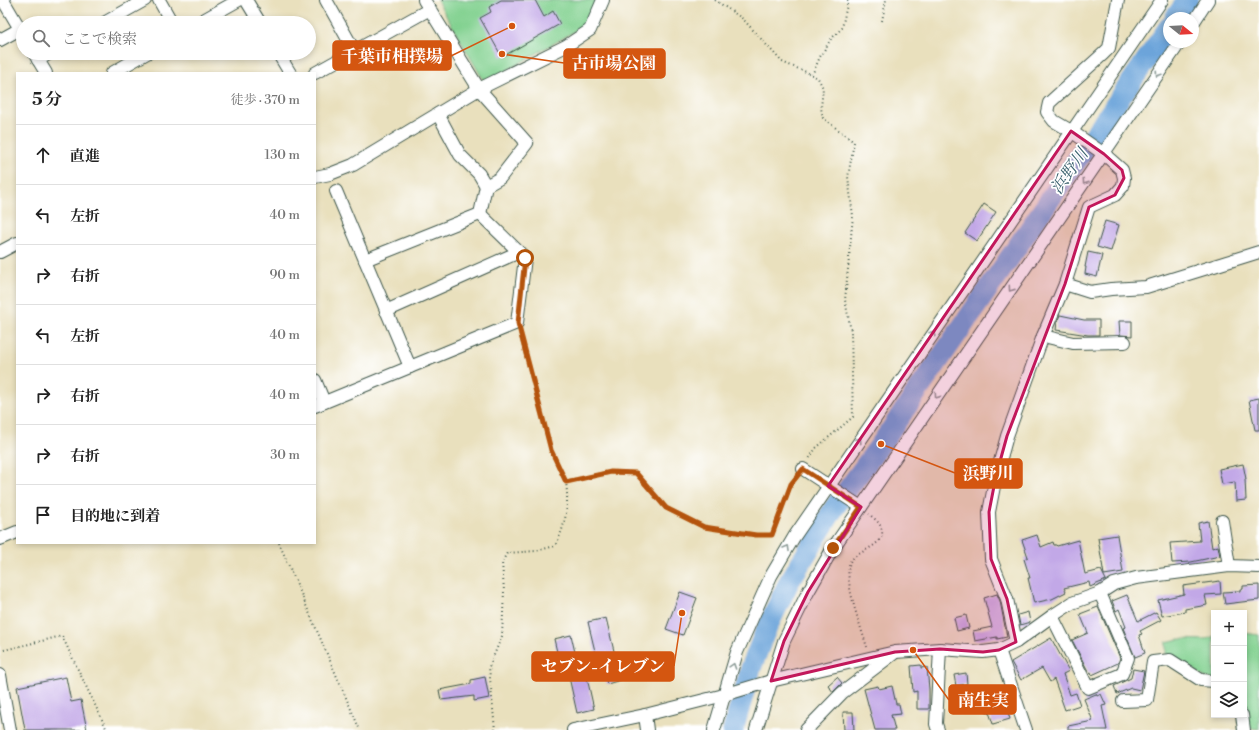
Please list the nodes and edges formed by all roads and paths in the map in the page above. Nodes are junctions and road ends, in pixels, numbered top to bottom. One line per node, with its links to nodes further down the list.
1 (3, 0): 21 (street)
2 (145, 0): 16 (street)
3 (159, 0): 17 (street)
4 (238, 0): 18 (street)
5 (246, 0): 19 (street)
6 (326, 0): 25 (street)
7 (603, 0): 34 (street)
8 (715, 0): 33 (path)
9 (848, 0): 33 (path)
10 (886, 0): 20 (path)
11 (1118, 0): 36 (street)
12 (1162, 0): 36 (street)
13 (1208, 0): 15 (street)
14 (427, 5): 25 (street); 34 (street)
15 (1199, 14)
16 (116, 16)
17 (168, 16)
18 (210, 16)
19 (256, 16)
20 (882, 21)
21 (16, 22)
22 (16, 33): 23 (street)
23 (0, 40)
24 (1176, 48): 37 (street, one-way to 37)
25 (356, 52): 32 (street)
26 (38, 60): 29 (street)
27 (135, 60): 30 (street)
28 (282, 60): 31 (street)
29 (45, 72)
30 (114, 72)
31 (289, 72)
32 (316, 72)
33 (812, 75): 55 (path)
34 (480, 89): 35 (street); 39 (street)
35 (438, 114): 38 (street); 39 (street)
36 (1071, 131): 37 (street); 57 (street, one-way to 36)
37 (1104, 154): 47 (street); 58 (street, one-way to 58)
38 (316, 177)
39 (486, 186): 41 (street)
40 (336, 191): 46 (street)
41 (480, 214): 44 (street); 46 (street)
42 (16, 244): 43 (street)
43 (0, 252)
44 (519, 252): 48 (street); 49 (street)
45 (1259, 252): 47 (street)
46 (365, 260): 48 (street)
47 (1065, 284): 50 (street)
48 (386, 311): 52 (street)
49 (518, 323): 52 (street); 56 (path)
50 (1043, 336): 51 (street); 67 (street)
51 (1125, 342)
52 (410, 367): 54 (street)
53 (316, 385): 54 (street)
54 (320, 404)
55 (803, 469): 56 (path); 57 (street)
56 (566, 482): 83 (path)
57 (828, 486): 58 (street); 76 (street, one-way to 57)
58 (861, 507): 72 (path); 74 (street)
59 (1222, 521): 63 (street)
60 (16, 532): 61 (street)
61 (0, 539)
62 (279, 544): 82 (path)
63 (1229, 566): 64 (street); 65 (street)
64 (1259, 566)
65 (1100, 593): 66 (street); 66 (street)
66 (1052, 616): 67 (street)
67 (1016, 642): 69 (street)
68 (940, 649): 69 (street); 71 (street); 89 (street)
69 (999, 650): 90 (street)
70 (0, 651): 81 (path)
71 (895, 652): 72 (street); 88 (street)
72 (870, 657): 74 (street)
73 (0, 675): 80 (street)
74 (771, 681): 76 (street); 87 (street)
75 (1211, 681): 77 (street)
76 (724, 695): 78 (street); 86 (street)
77 (1123, 700)
78 (645, 715): 84 (street); 85 (street)
79 (1242, 718): 91 (street)
80 (10, 730)
81 (107, 730)
82 (360, 730)
83 (495, 730)
84 (573, 730)
85 (647, 730)
86 (714, 730)
87 (756, 730)
88 (806, 730)
89 (938, 730)
90 (1026, 730)
91 (1244, 730)

